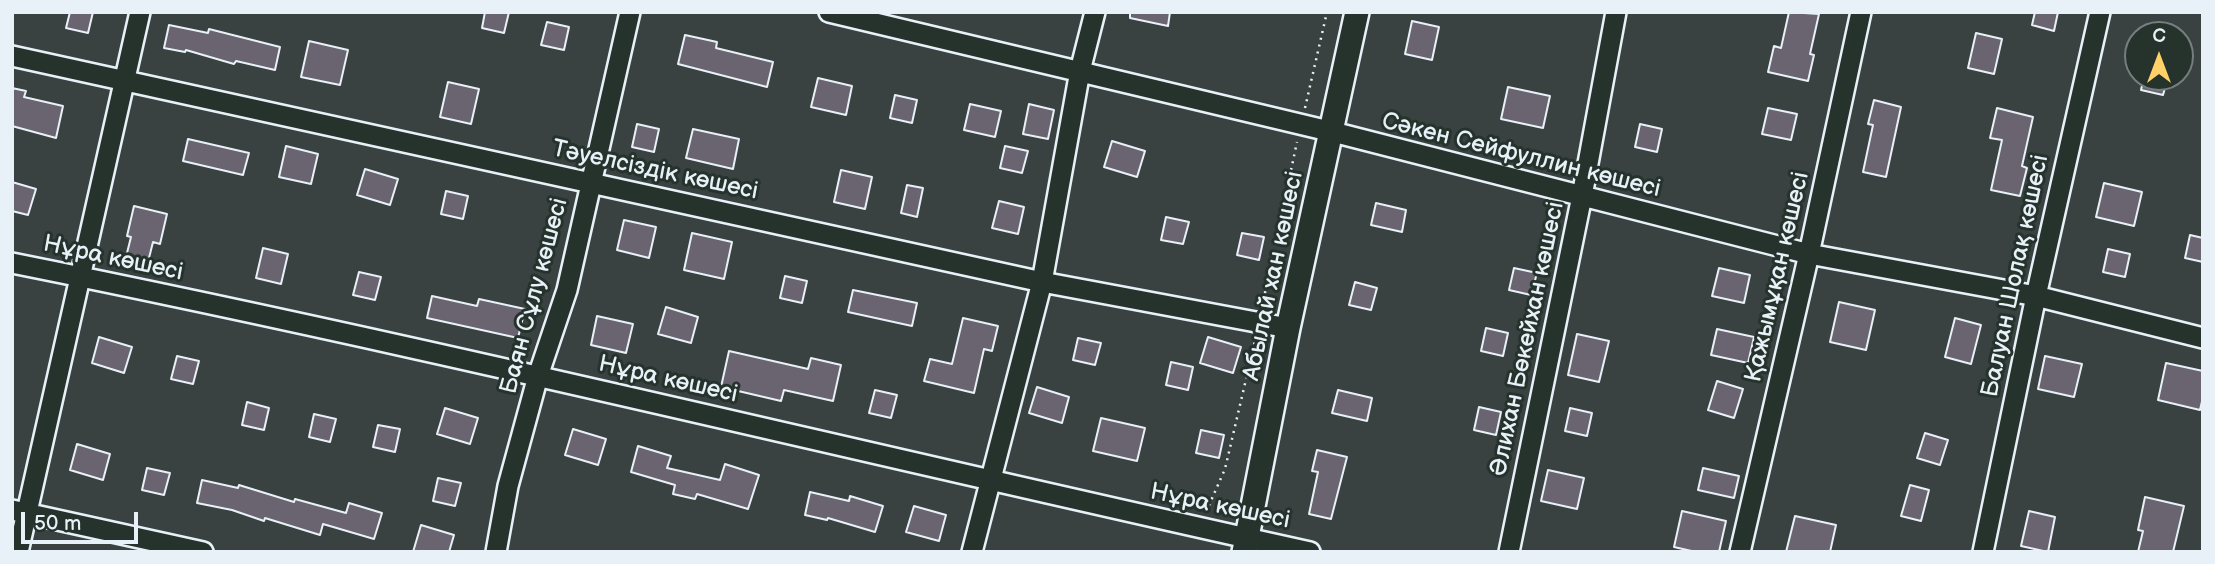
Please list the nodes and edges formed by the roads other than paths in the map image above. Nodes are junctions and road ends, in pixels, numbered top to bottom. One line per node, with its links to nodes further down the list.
1 (141, 12): 11 (street)
2 (630, 12): 13 (street, Баян Сұлу көшесі)
3 (829, 12): 10 (street, Сәкен Сейфуллин көшесі)
4 (1095, 12): 10 (street)
5 (1357, 12): 12 (street, Абылай хан көшесі)
6 (1616, 12): 14 (street, Әлихан Бөкейхан көшесі)
7 (1861, 12): 15 (street, Қажымұқан көшесі)
8 (2100, 12): 19 (street, Балуан Шолақ көшесі)
9 (12, 56): 11 (street, Тәуелсіздік көшесі)
10 (1080, 71): 12 (street, Сәкен Сейфуллин көшесі); 18 (street)
11 (125, 80): 13 (street, Тәуелсіздік көшесі); 17 (street)
12 (1333, 132): 14 (street, Сәкен Сейфуллин көшесі); 20 (street, Абылай хан көшесі)
13 (591, 181): 18 (street, Тәуелсіздік көшесі); 22 (street, Баян Сұлу көшесі)
14 (1582, 197): 15 (street, Сәкен Сейфуллин көшесі); 31 (street, Әлихан Бөкейхан көшесі)
15 (1809, 254): 19 (street, Сәкен Сейфуллин көшесі); 32 (street, Қажымұқан көшесі)
16 (12, 263): 17 (street, Нұра көшесі)
17 (81, 277): 22 (street, Нұра көшесі); 24 (street)
18 (1042, 282): 20 (street, Тәуелсіздік көшесі); 23 (street)
19 (2036, 296): 21 (street, Сәкен Сейфуллин көшесі); 33 (street, Балуан Шолақ көшесі)
20 (1288, 328): 25 (street, Абылай хан көшесі)
21 (2203, 338)
22 (538, 376): 23 (street, Нұра көшесі); 28 (street, Баян Сұлу көшесі)
23 (991, 481): 25 (street, Нұра көшесі); 29 (street)
24 (20, 511): 26 (street); 27 (street)
25 (1245, 545): 30 (street, Нұра көшесі)
26 (19, 552)
27 (203, 552)
28 (496, 552)
29 (972, 552)
30 (1310, 552)
31 (1509, 552)
32 (1740, 552)
33 (1983, 552)

